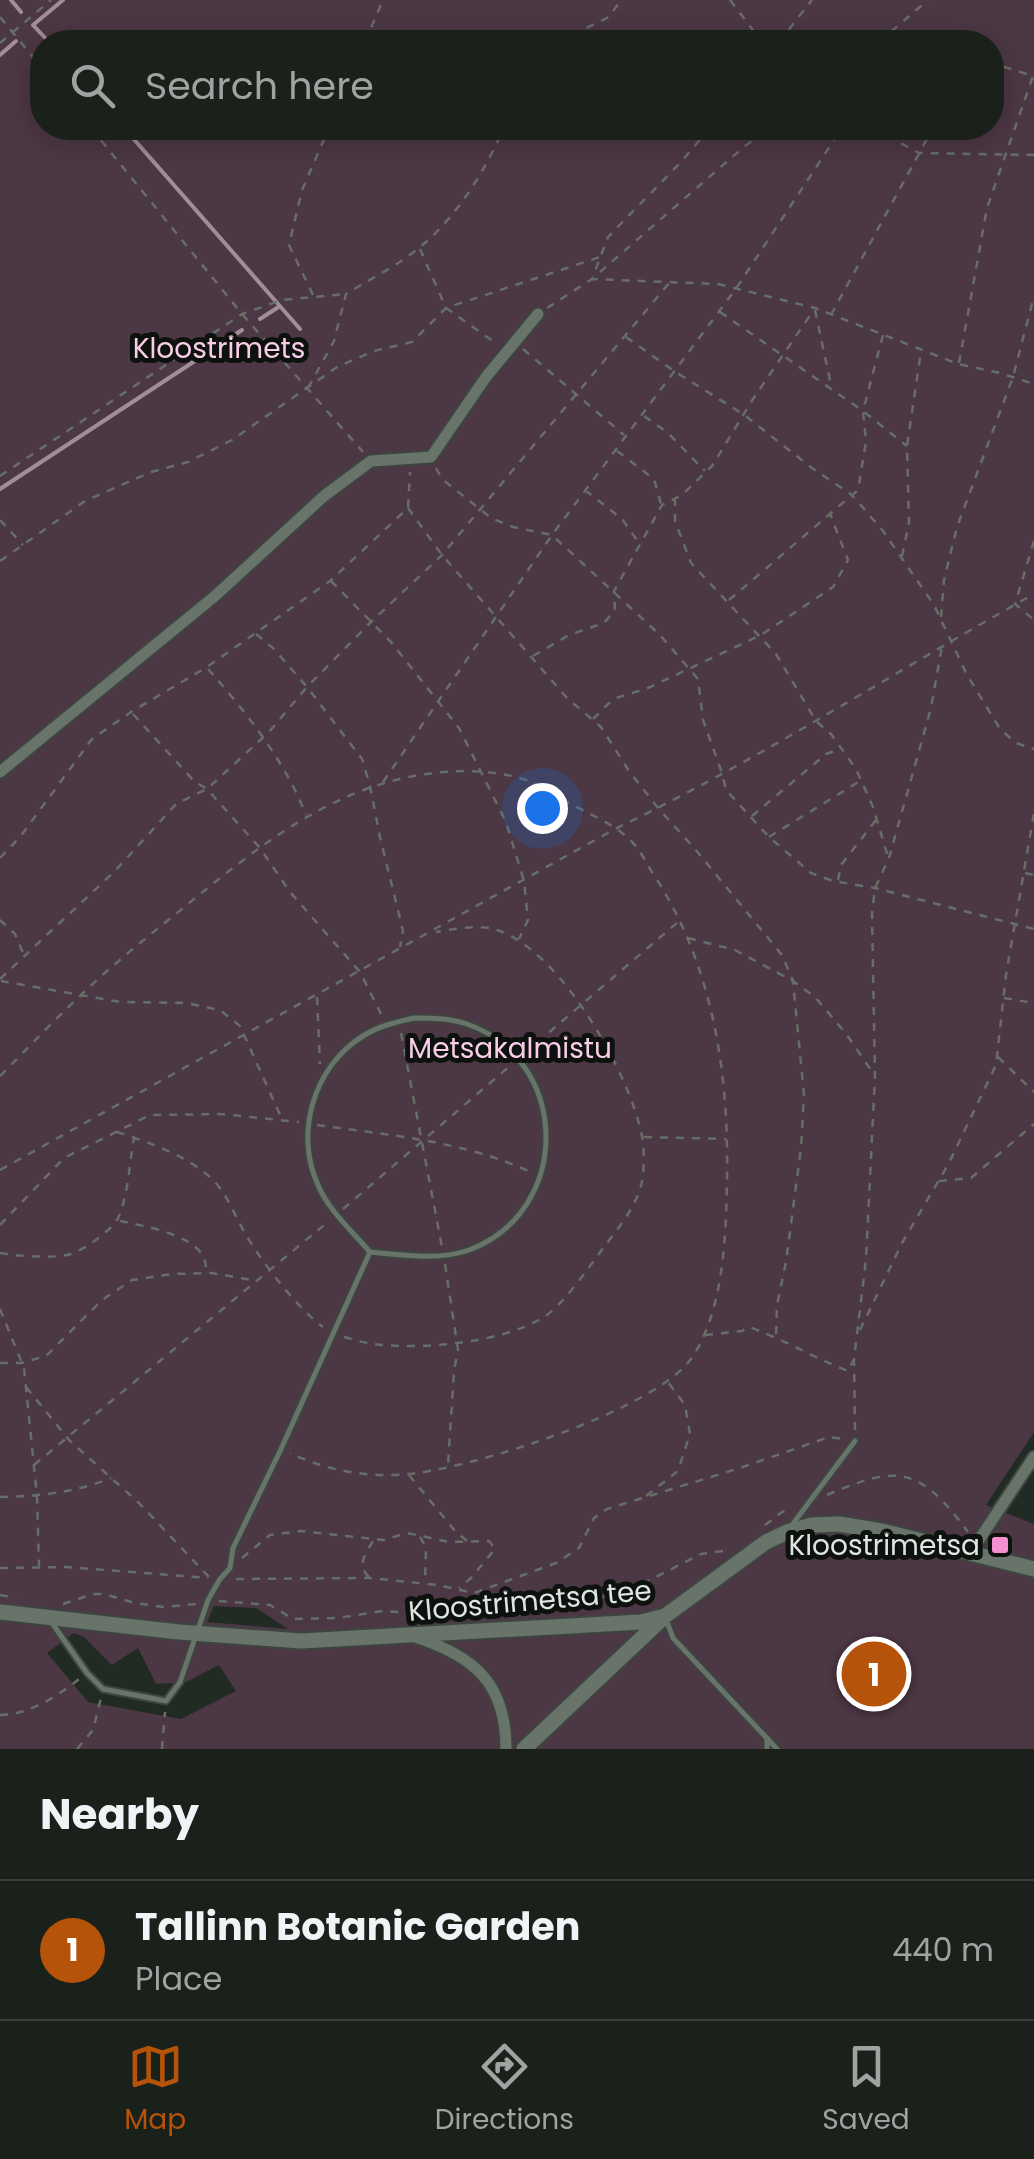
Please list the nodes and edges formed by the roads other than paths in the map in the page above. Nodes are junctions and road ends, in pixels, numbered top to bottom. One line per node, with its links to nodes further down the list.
1 (538, 314): 2 (street)
2 (0, 772)
3 (370, 1252): 3 (lane); 12 (lane)
4 (854, 1441): 6 (lane)
5 (1034, 1457): 7 (street)
6 (788, 1532): 7 (main road, Kloostrimetsa tee); 11 (main road, Kloostrimetsa tee)
7 (971, 1552): 8 (main road, Kloostrimetsa tee)
8 (1034, 1569)
9 (0, 1612): 10 (main road, Kloostrimetsa tee)
10 (47, 1616): 12 (main road, Kloostrimetsa tee); 12 (lane)
11 (665, 1616): 13 (main road, Kloostrimetsa tee); 14 (lane); 16 (main road)
12 (196, 1634): 13 (main road, Kloostrimetsa tee)
13 (414, 1637): 15 (street)
14 (767, 1738): 17 (lane); 18 (lane)
15 (506, 1749)
16 (524, 1749)
17 (767, 1749)
18 (777, 1749)

